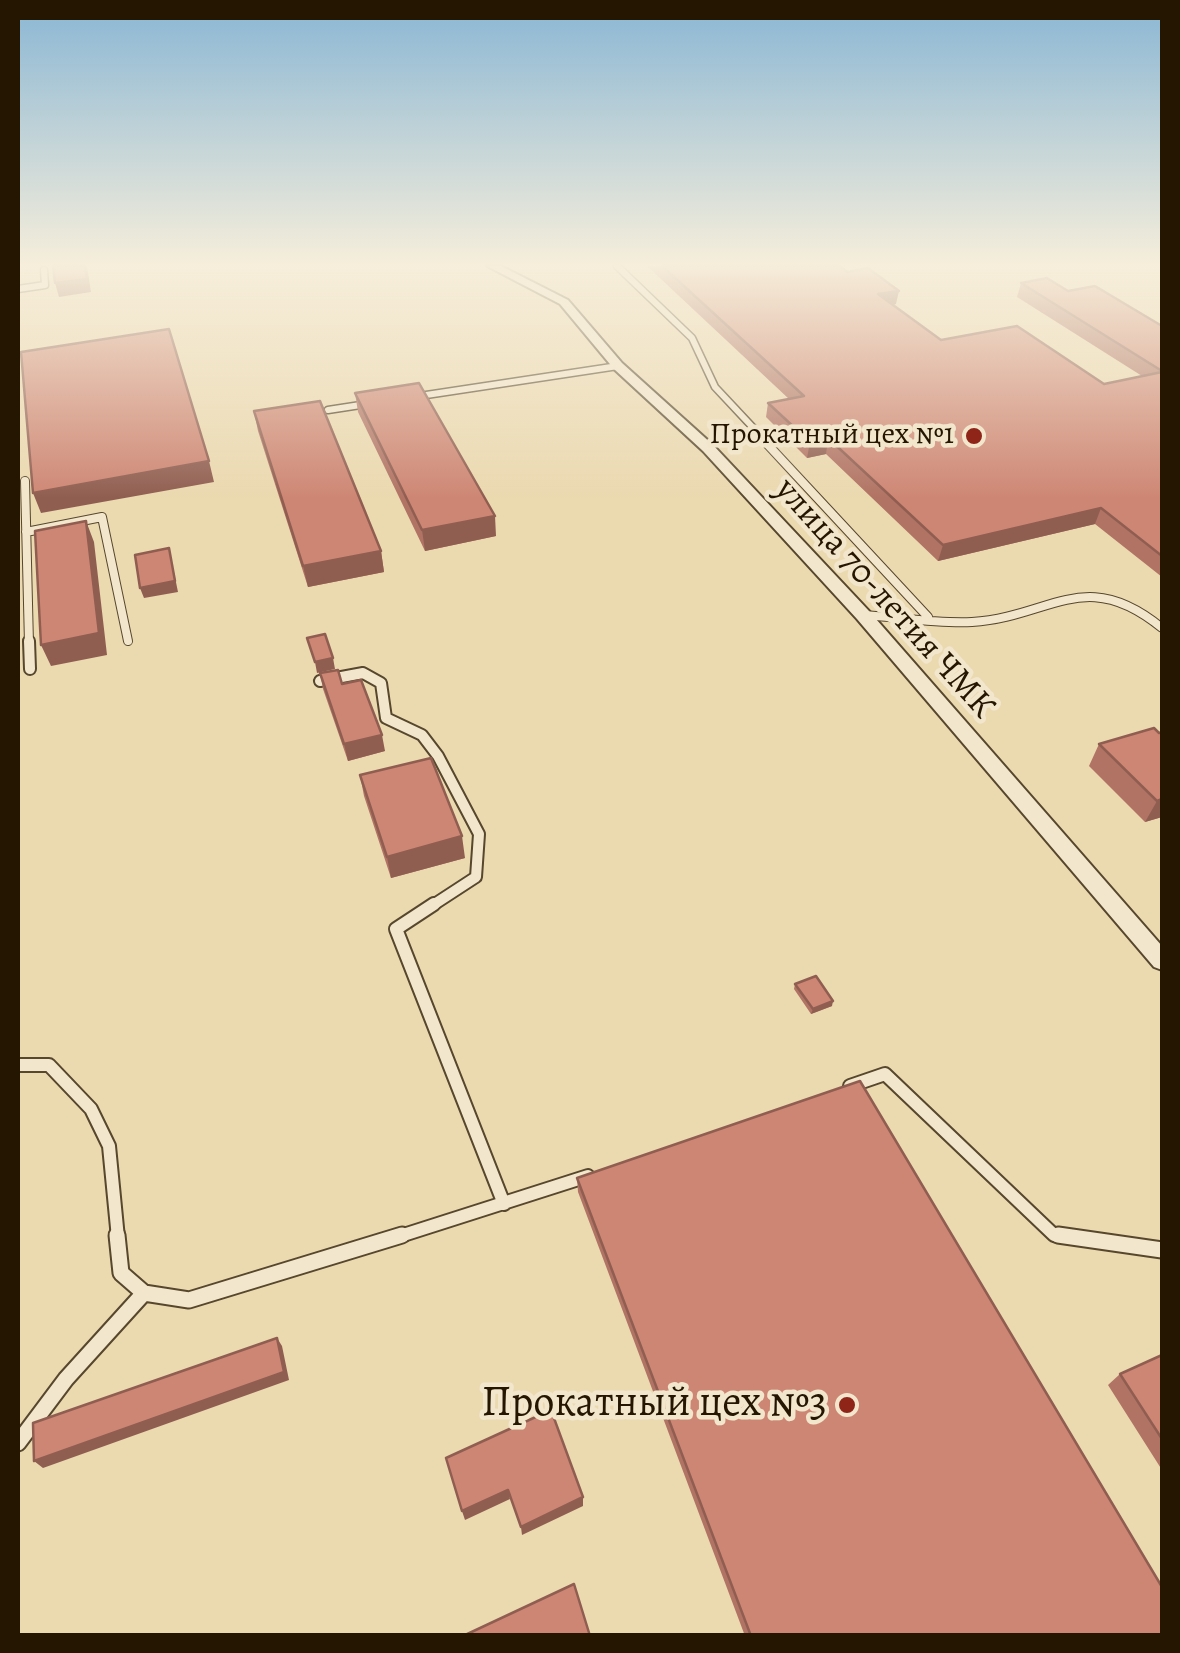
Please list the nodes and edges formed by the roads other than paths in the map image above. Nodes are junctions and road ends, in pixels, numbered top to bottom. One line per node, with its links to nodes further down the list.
1 (599, 343): 3 (street, улица 70-летия ЧМК)
2 (694, 343): 11 (lane)
3 (618, 366): 4 (lane); 10 (street, улица 70-летия ЧМК)
4 (410, 398)
5 (376, 403): 6 (lane)
6 (328, 410)
7 (25, 481): 8 (lane)
8 (26, 532): 9 (lane); 13 (lane)
9 (22, 576): 14 (lane)
10 (863, 616): 11 (lane); 18 (street, улица 70-летия ЧМК)
11 (928, 617): 12 (lane)
12 (1162, 628)
13 (128, 641)
14 (30, 670)
15 (320, 681): 16 (lane)
16 (438, 756): 17 (lane); 22 (lane)
17 (423, 763)
18 (1162, 961)
19 (18, 1065): 24 (lane)
20 (830, 1092): 23 (lane)
21 (612, 1168): 22 (lane)
22 (504, 1204): 24 (lane)
23 (1162, 1250)
24 (144, 1293): 25 (lane)
25 (18, 1443)

